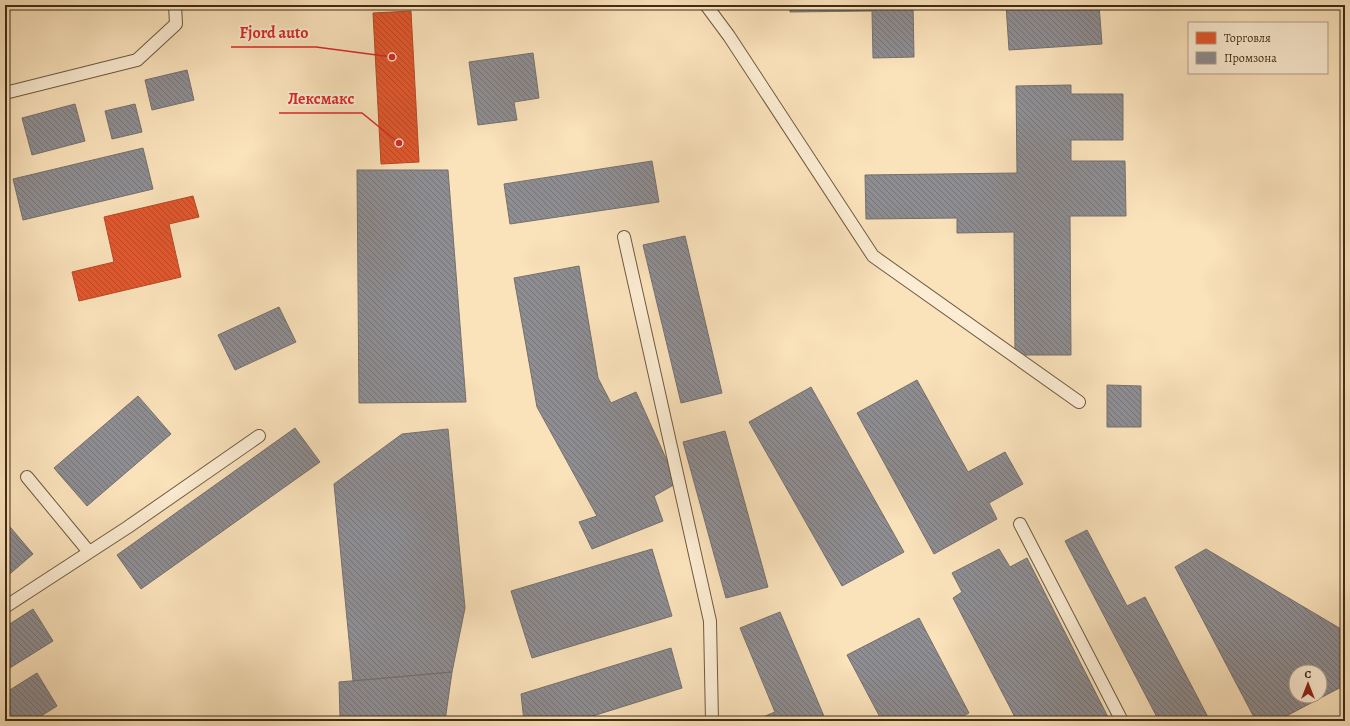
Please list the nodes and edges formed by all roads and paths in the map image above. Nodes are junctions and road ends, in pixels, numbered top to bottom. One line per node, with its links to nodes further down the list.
1 (175, 5): 3 (lane)
2 (706, 5): 5 (lane)
3 (5, 93)
4 (624, 237): 11 (lane)
5 (1079, 402)
6 (259, 436): 9 (lane)
7 (27, 477): 9 (lane)
8 (1020, 524): 12 (lane)
9 (88, 552): 10 (lane)
10 (5, 607)
11 (712, 721)
12 (1122, 721)

